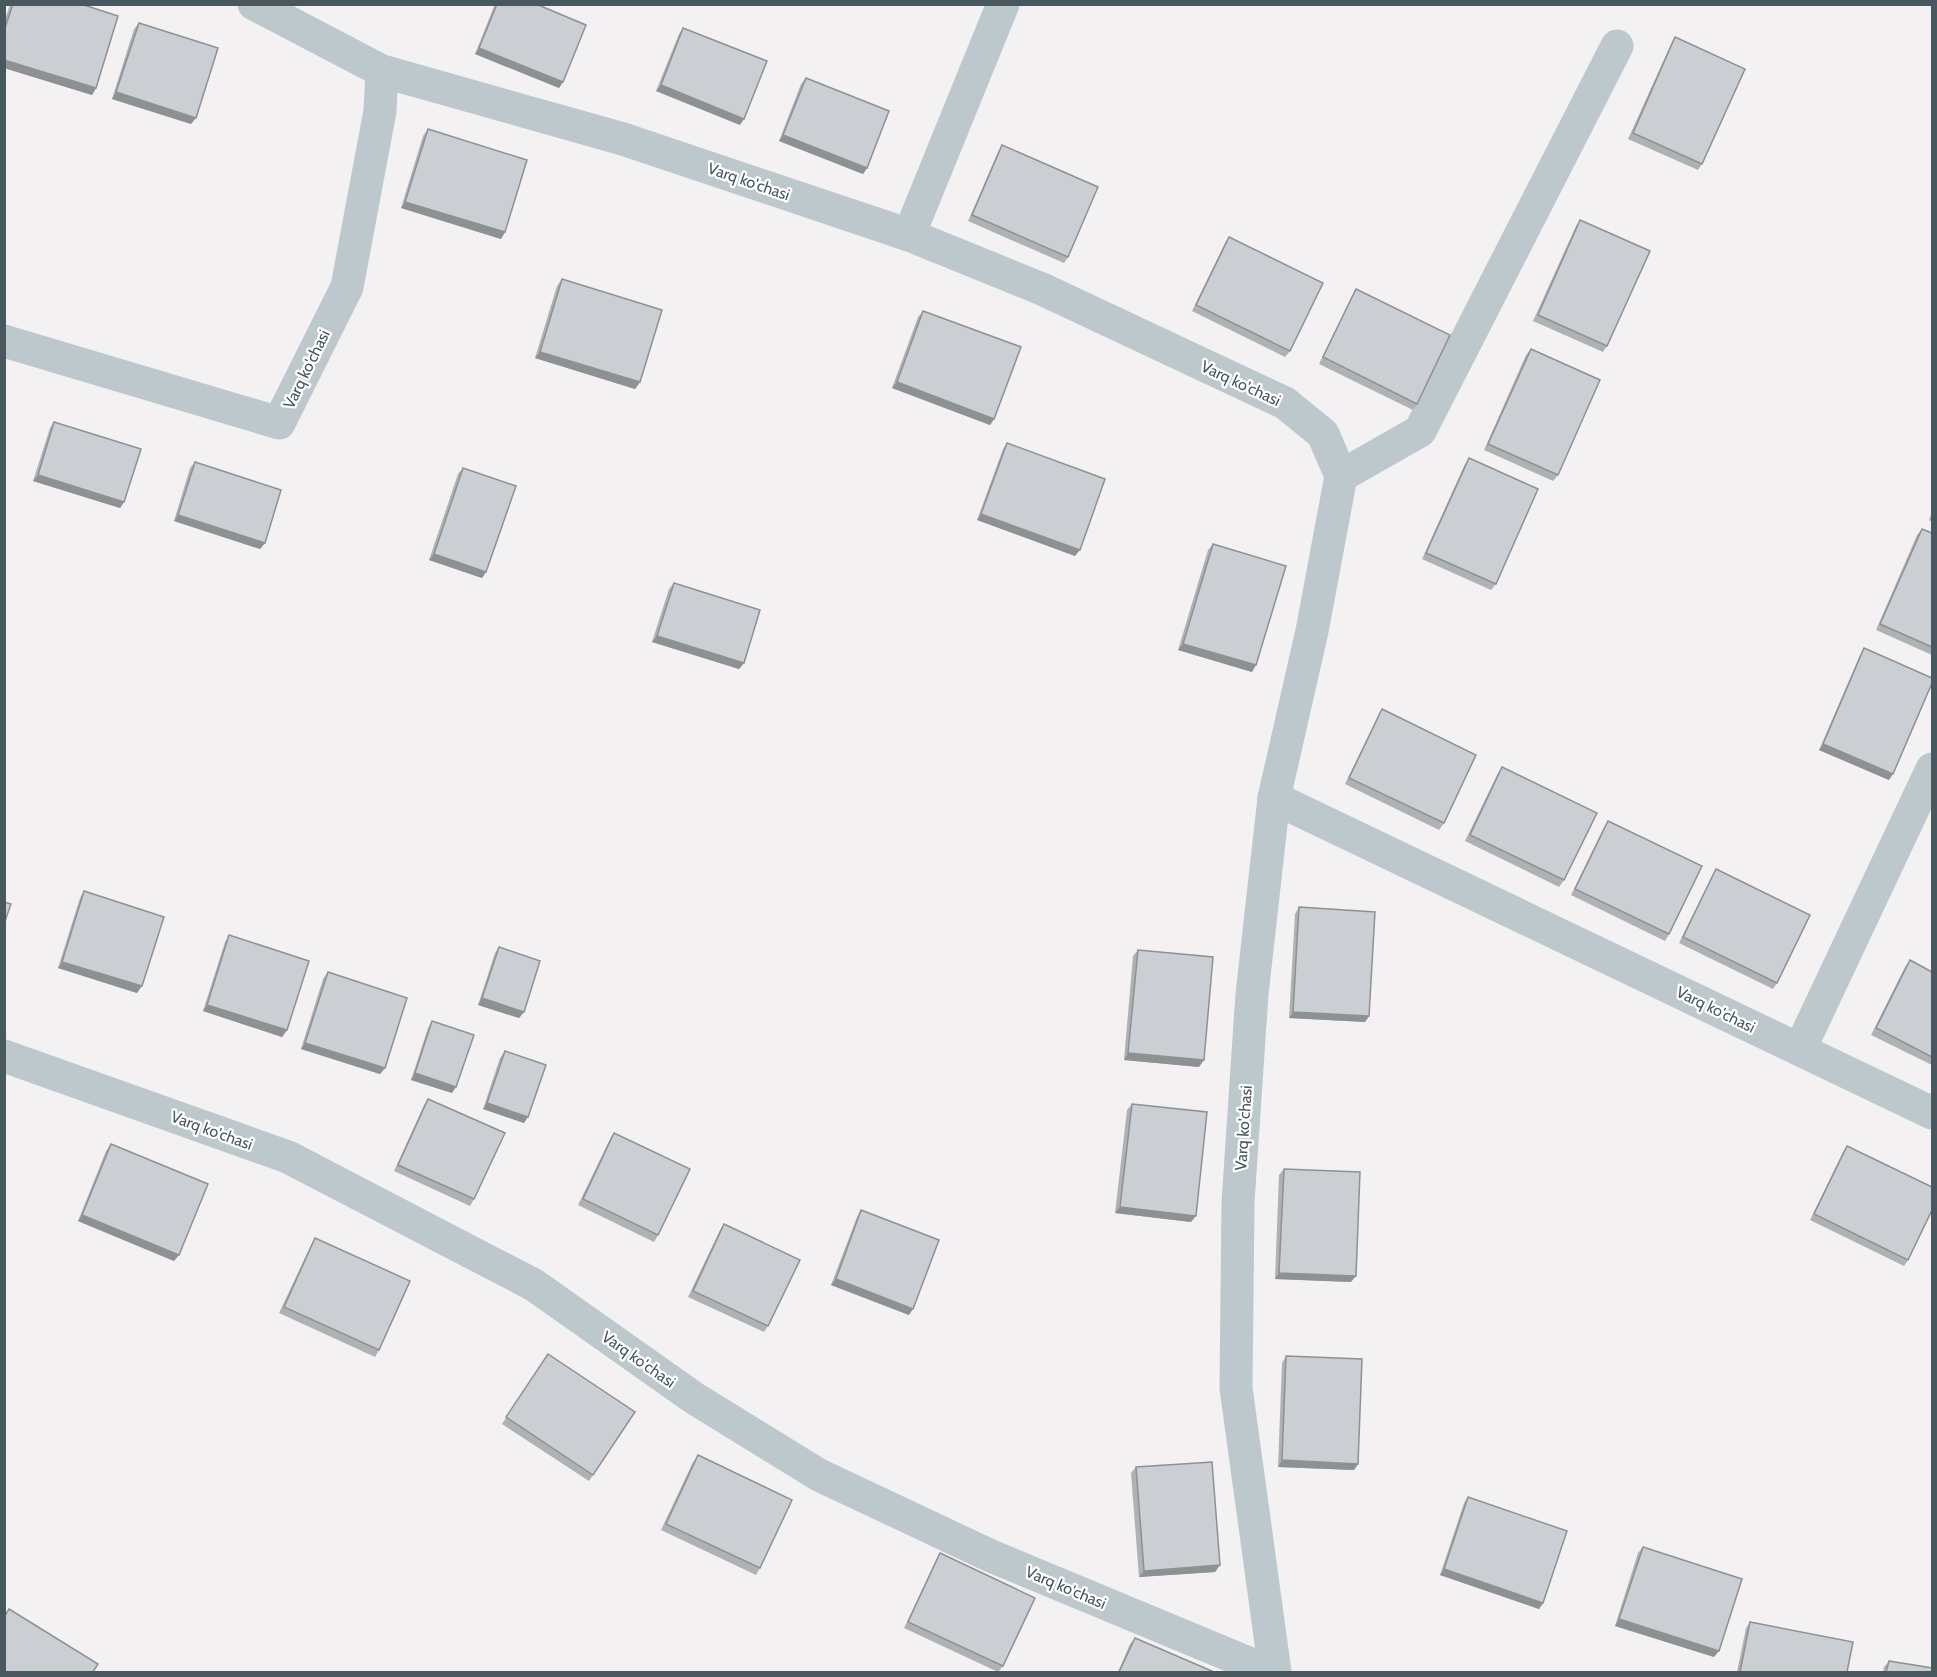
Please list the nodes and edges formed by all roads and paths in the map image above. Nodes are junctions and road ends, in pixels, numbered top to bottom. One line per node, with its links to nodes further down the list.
1 (254, 4): 4 (street, Varq ko'chasi)
2 (1003, 4): 5 (street)
3 (1617, 46): 7 (street)
4 (382, 71): 5 (street, Varq ko'chasi); 6 (street, Varq ko'chasi)
5 (909, 235): 7 (street, Varq ko'chasi)
6 (4, 341)
7 (1341, 476): 9 (street, Varq ko'chasi)
8 (1932, 769): 10 (street)
9 (1274, 798): 10 (street, Varq ko'chasi); 14 (street, Varq ko'chasi)
10 (1800, 1049): 12 (street, Varq ko'chasi)
11 (4, 1056): 13 (street, Varq ko'chasi)
12 (1932, 1113)
13 (1270, 1672)
14 (1275, 1672)

